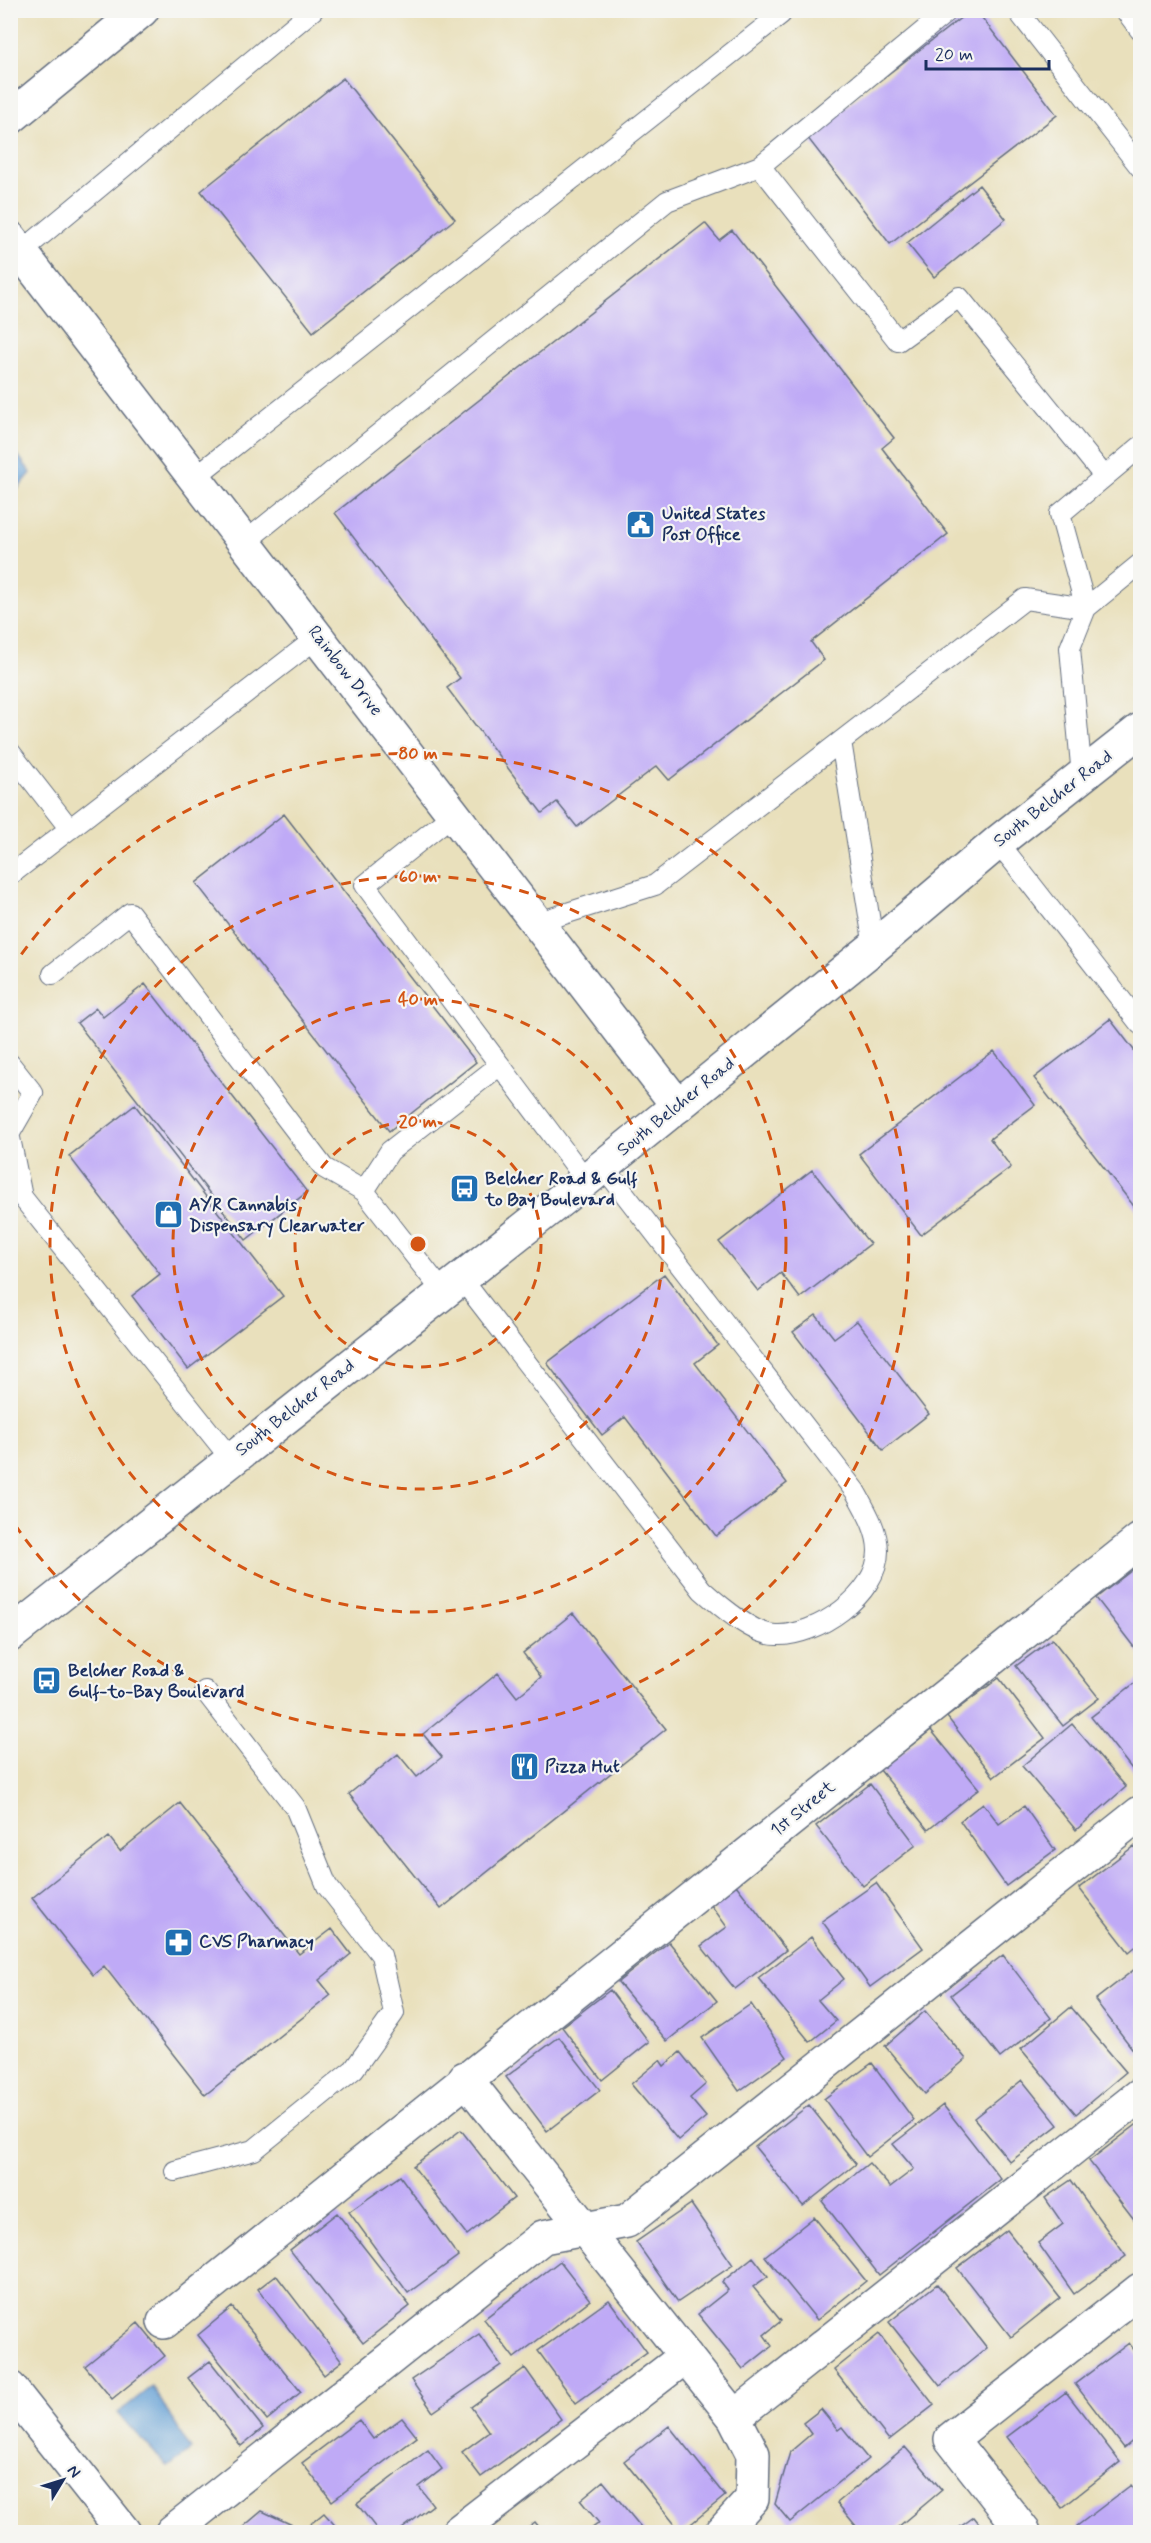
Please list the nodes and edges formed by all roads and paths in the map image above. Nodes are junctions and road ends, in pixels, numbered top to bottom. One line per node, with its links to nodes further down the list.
1 (142, 10): 8 (street)
2 (313, 10): 11 (lane)
3 (949, 10): 9 (lane)
4 (1017, 10): 10 (lane)
5 (1125, 10): 7 (lane)
6 (779, 12): 14 (lane)
7 (1140, 30)
8 (10, 118)
9 (760, 166): 13 (lane); 15 (lane)
10 (1140, 166)
11 (16, 245): 14 (street, Rainbow Drive)
12 (1140, 447): 13 (lane)
13 (1104, 476): 17 (lane)
14 (195, 477): 15 (street, Rainbow Drive)
15 (245, 542): 18 (street, Rainbow Drive)
16 (1140, 564): 17 (lane)
17 (1086, 608): 20 (lane); 22 (lane)
18 (318, 637): 23 (street, Rainbow Drive); 24 (lane)
19 (1140, 730): 22 (street, South Belcher Road)
20 (841, 741): 27 (lane); 28 (lane)
21 (10, 752): 24 (lane)
22 (1082, 776): 25 (street, South Belcher Road)
23 (455, 813): 27 (street, Rainbow Drive); 32 (lane)
24 (70, 829): 26 (lane)
25 (998, 842): 28 (street, South Belcher Road); 30 (lane)
26 (10, 875)
27 (539, 922): 33 (street, Rainbow Drive)
28 (874, 947): 33 (street, South Belcher Road)
29 (53, 974): 36 (lane)
30 (1140, 1024)
31 (10, 1064): 34 (lane)
32 (500, 1065): 35 (lane); 36 (lane)
33 (678, 1106): 35 (street, South Belcher Road)
34 (10, 1135): 38 (lane)
35 (594, 1173): 37 (street, South Belcher Road); 37 (lane)
36 (364, 1191): 37 (lane)
37 (452, 1285): 38 (street, South Belcher Road)
38 (231, 1459): 40 (street, South Belcher Road)
39 (1140, 1540): 43 (street, 1st Street)
40 (14, 1625)
41 (205, 1691): 45 (lane)
42 (1140, 1813): 46 (street)
43 (465, 2078): 46 (street); 48 (street, 1st Street)
44 (1140, 2095): 51 (street)
45 (175, 2171)
46 (584, 2229): 49 (street); 53 (street)
47 (1140, 2290): 56 (street)
48 (164, 2322)
49 (686, 2356): 51 (street); 54 (street)
50 (10, 2388): 52 (street)
51 (734, 2417): 55 (street)
52 (124, 2532)
53 (172, 2532)
54 (458, 2532)
55 (722, 2532)
56 (1023, 2532)

